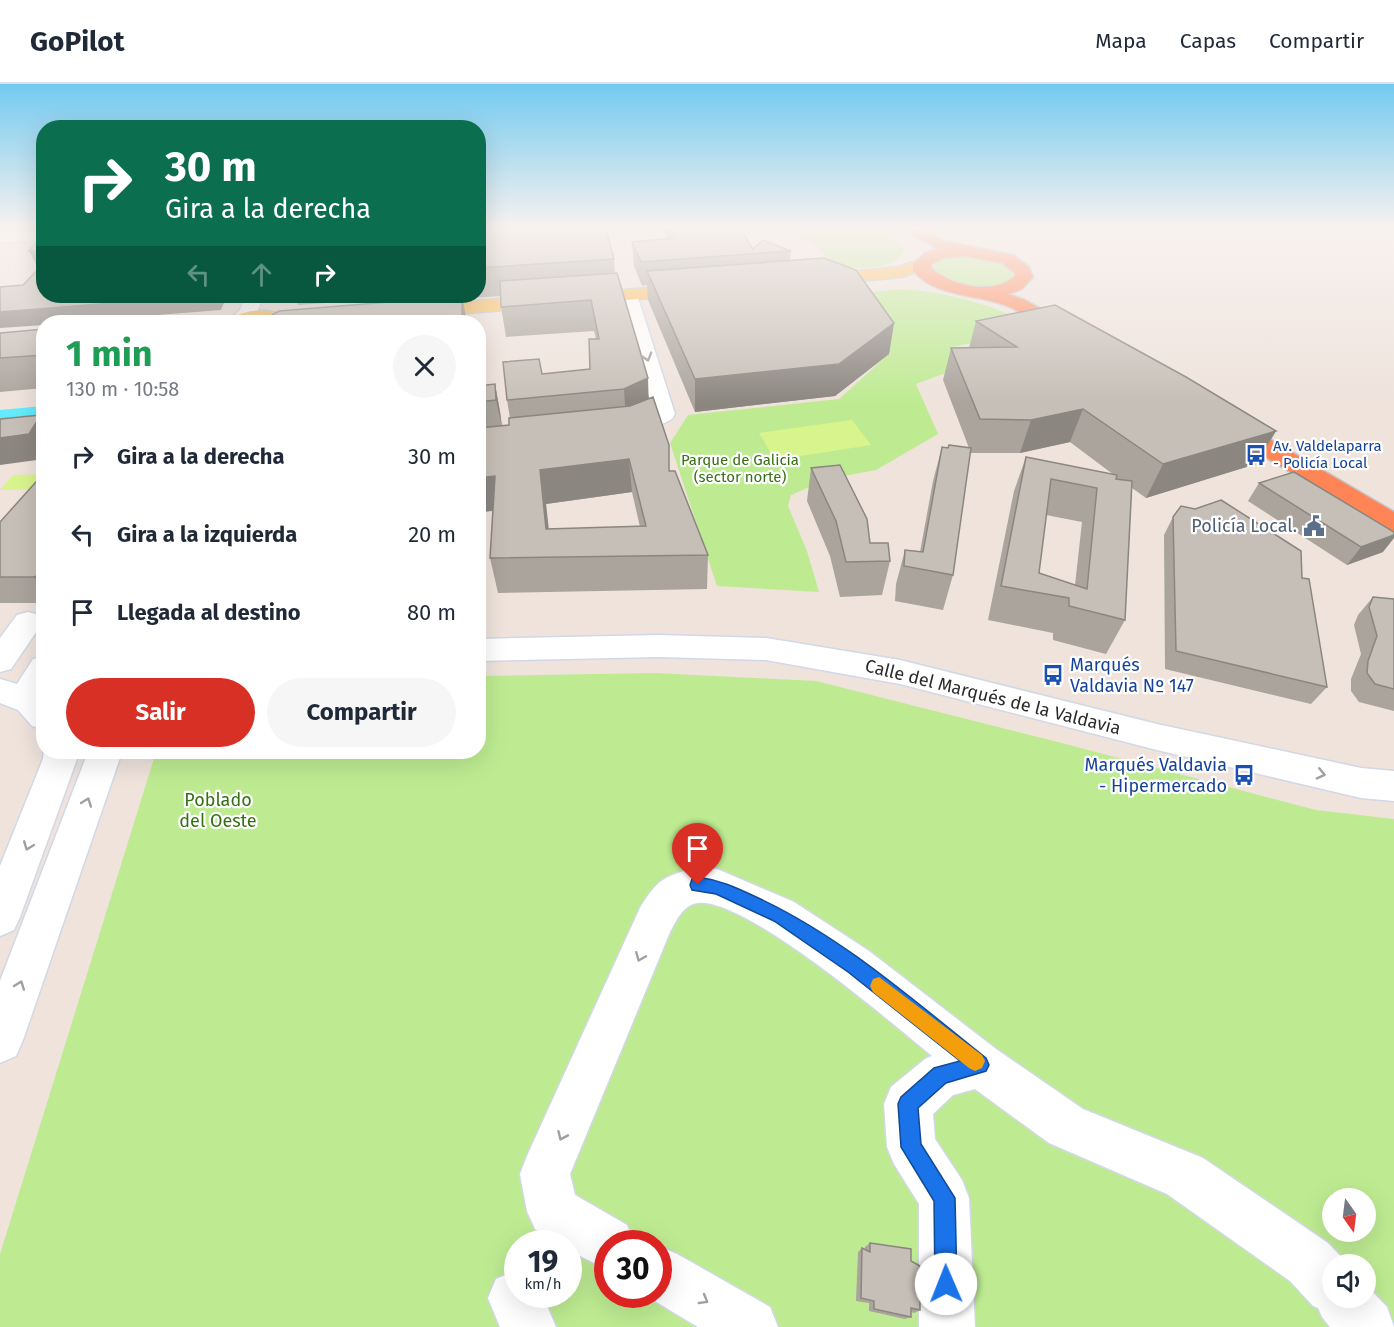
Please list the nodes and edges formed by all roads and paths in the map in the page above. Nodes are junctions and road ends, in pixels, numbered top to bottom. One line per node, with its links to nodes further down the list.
1 (949, 287): 4 (highway)
2 (1010, 287): 4 (highway)
3 (1024, 287): 4 (highway)
4 (980, 291)
5 (630, 301): 8 (main road); 9 (main road); 10 (street, one-way to 10)
6 (270, 303): 7 (street)
7 (273, 315)
8 (413, 315)
9 (415, 315)
10 (598, 433)
11 (1394, 509): 12 (highway)
12 (1394, 523)
13 (486, 630): 19 (street, Calle del Marqués de la Valdavia)
14 (486, 650): 20 (street, Calle del Marqués de la Valdavia, one-way to 20)
15 (36, 681): 16 (street)
16 (25, 703)
17 (60, 759): 21 (street, one-way to 21)
18 (102, 759): 22 (street, one-way to 18)
19 (1394, 764)
20 (1394, 786)
21 (0, 917)
22 (0, 1040)
23 (980, 1065): 24 (street, one-way to 24); 25 (street); 29 (street)
24 (594, 1236)
25 (1322, 1276)
26 (672, 1281): 28 (street, one-way to 28)
27 (1350, 1308): 30 (street)
28 (750, 1327)
29 (947, 1327)
30 (1367, 1327)

